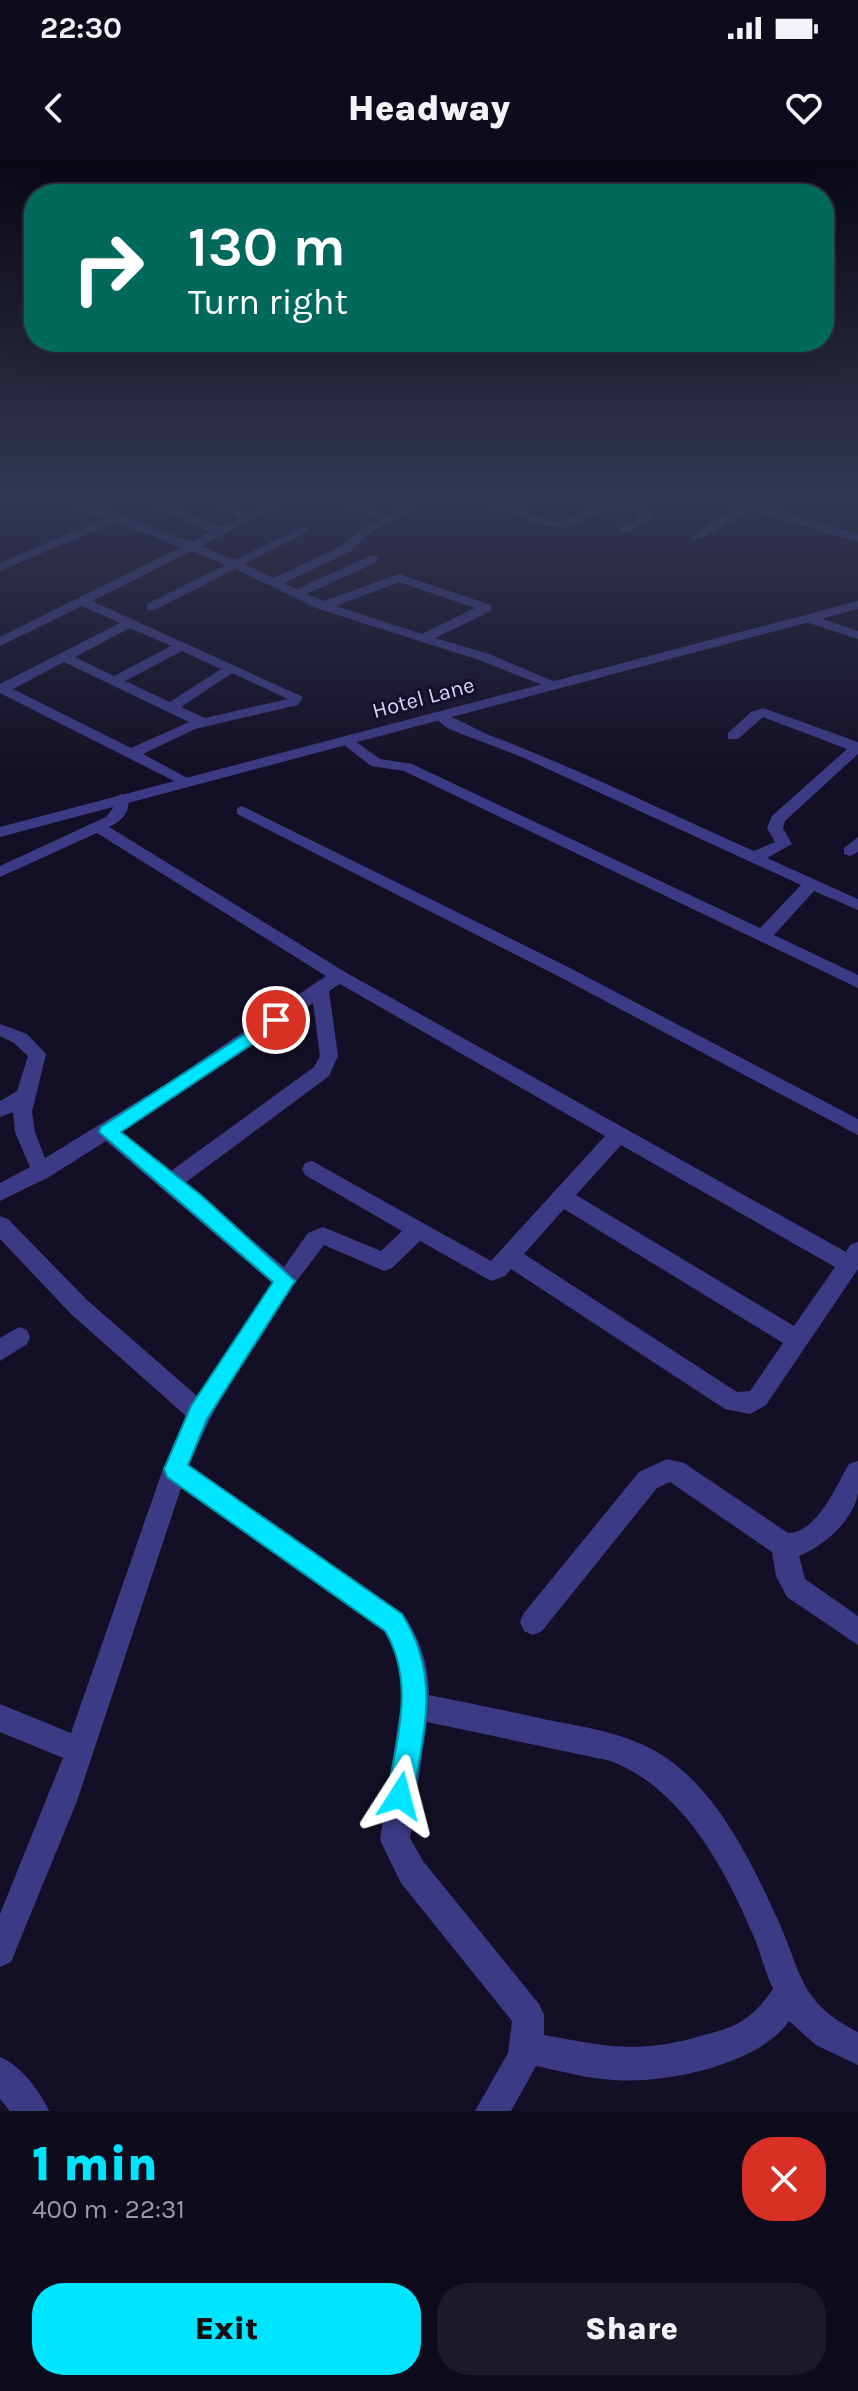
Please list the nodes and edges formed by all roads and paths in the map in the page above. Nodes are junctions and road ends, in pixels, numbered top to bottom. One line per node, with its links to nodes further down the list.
1 (103, 590): 8 (street)
2 (185, 590): 11 (street)
3 (288, 590): 7 (street)
4 (305, 590): 7 (street)
5 (366, 590): 10 (street)
6 (434, 590): 15 (street)
7 (296, 594): 10 (street)
8 (81, 601): 13 (street); 16 (street)
9 (858, 605): 12 (street, Hotel Lane)
10 (323, 606): 15 (street)
11 (151, 607)
12 (819, 622): 14 (street); 21 (street, Hotel Lane)
13 (128, 624): 17 (street); 18 (street)
14 (858, 635)
15 (423, 639): 21 (street)
16 (0, 642)
17 (181, 646): 19 (street); 20 (street)
18 (64, 657): 20 (street); 22 (street)
19 (231, 668): 23 (street); 25 (street)
20 (113, 682): 23 (street)
21 (555, 685): 24 (street, Hotel Lane)
22 (2, 688): 29 (street)
23 (170, 708): 25 (street)
24 (444, 720): 28 (street, Hotel Lane); 35 (street)
25 (203, 723): 29 (street)
26 (733, 736): 27 (street)
27 (857, 747): 35 (street)
28 (355, 748): 30 (street, Hotel Lane); 39 (street)
29 (131, 754): 30 (street)
30 (185, 781): 31 (street, Hotel Lane)
31 (121, 804): 33 (street); 34 (street, Hotel Lane)
32 (242, 811): 46 (street)
33 (98, 827): 36 (street); 40 (street)
34 (0, 832)
35 (753, 858): 37 (street)
36 (0, 872)
37 (812, 884): 38 (street); 39 (street)
38 (858, 905)
39 (763, 936): 41 (street)
40 (339, 976): 42 (street); 48 (street)
41 (858, 982)
42 (320, 988): 47 (street); 51 (street)
43 (0, 1030): 44 (street)
44 (25, 1096): 45 (street); 50 (street)
45 (0, 1110)
46 (858, 1128)
47 (108, 1132): 50 (street); 51 (street)
48 (620, 1132): 53 (street); 57 (street)
49 (312, 1169): 55 (street)
50 (42, 1171): 52 (street)
51 (171, 1182): 58 (street)
52 (0, 1193)
53 (562, 1197): 56 (street); 59 (street)
54 (0, 1225): 60 (street)
55 (418, 1230): 56 (street); 58 (street)
56 (509, 1256): 59 (street)
57 (853, 1258): 59 (street)
58 (285, 1281): 60 (street)
59 (798, 1340)
60 (199, 1413): 61 (street)
61 (175, 1469): 66 (street); 68 (street)
62 (858, 1472): 63 (street)
63 (784, 1545): 64 (street); 65 (street)
64 (533, 1622)
65 (858, 1632)
66 (415, 1706): 70 (street); 71 (street)
67 (0, 1718): 68 (street)
68 (79, 1750): 69 (street)
69 (0, 1951)
70 (789, 1993): 71 (street); 72 (street)
71 (528, 2048): 75 (street)
72 (858, 2049)
73 (0, 2073): 74 (street)
74 (32, 2111)
75 (492, 2111)

